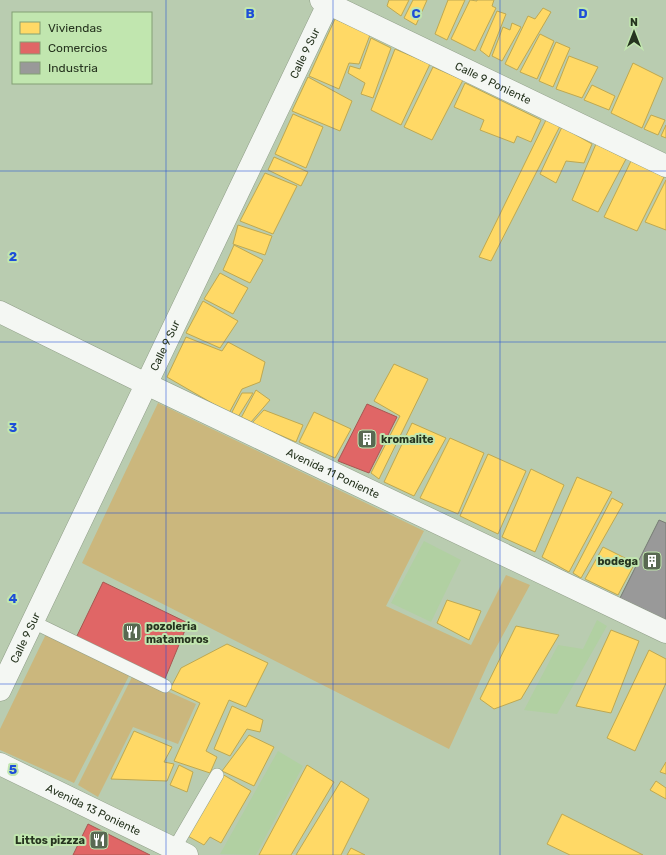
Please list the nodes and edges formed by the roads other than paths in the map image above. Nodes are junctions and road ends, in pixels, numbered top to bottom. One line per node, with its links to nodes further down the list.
1 (326, 1): 2 (street, Calle 9 Poniente); 4 (street, Calle 9 Sur)
2 (666, 166)
3 (0, 312): 4 (street, Avenida 11 Poniente)
4 (147, 384): 5 (street, Calle 9 Sur); 6 (street, Avenida 11 Poniente)
5 (33, 622): 7 (lane); 8 (street, Calle 9 Sur)
6 (666, 632)
7 (165, 686)
8 (0, 690)
9 (0, 764): 11 (street, Avenida 13 Poniente)
10 (217, 775): 11 (lane)
11 (180, 852)

